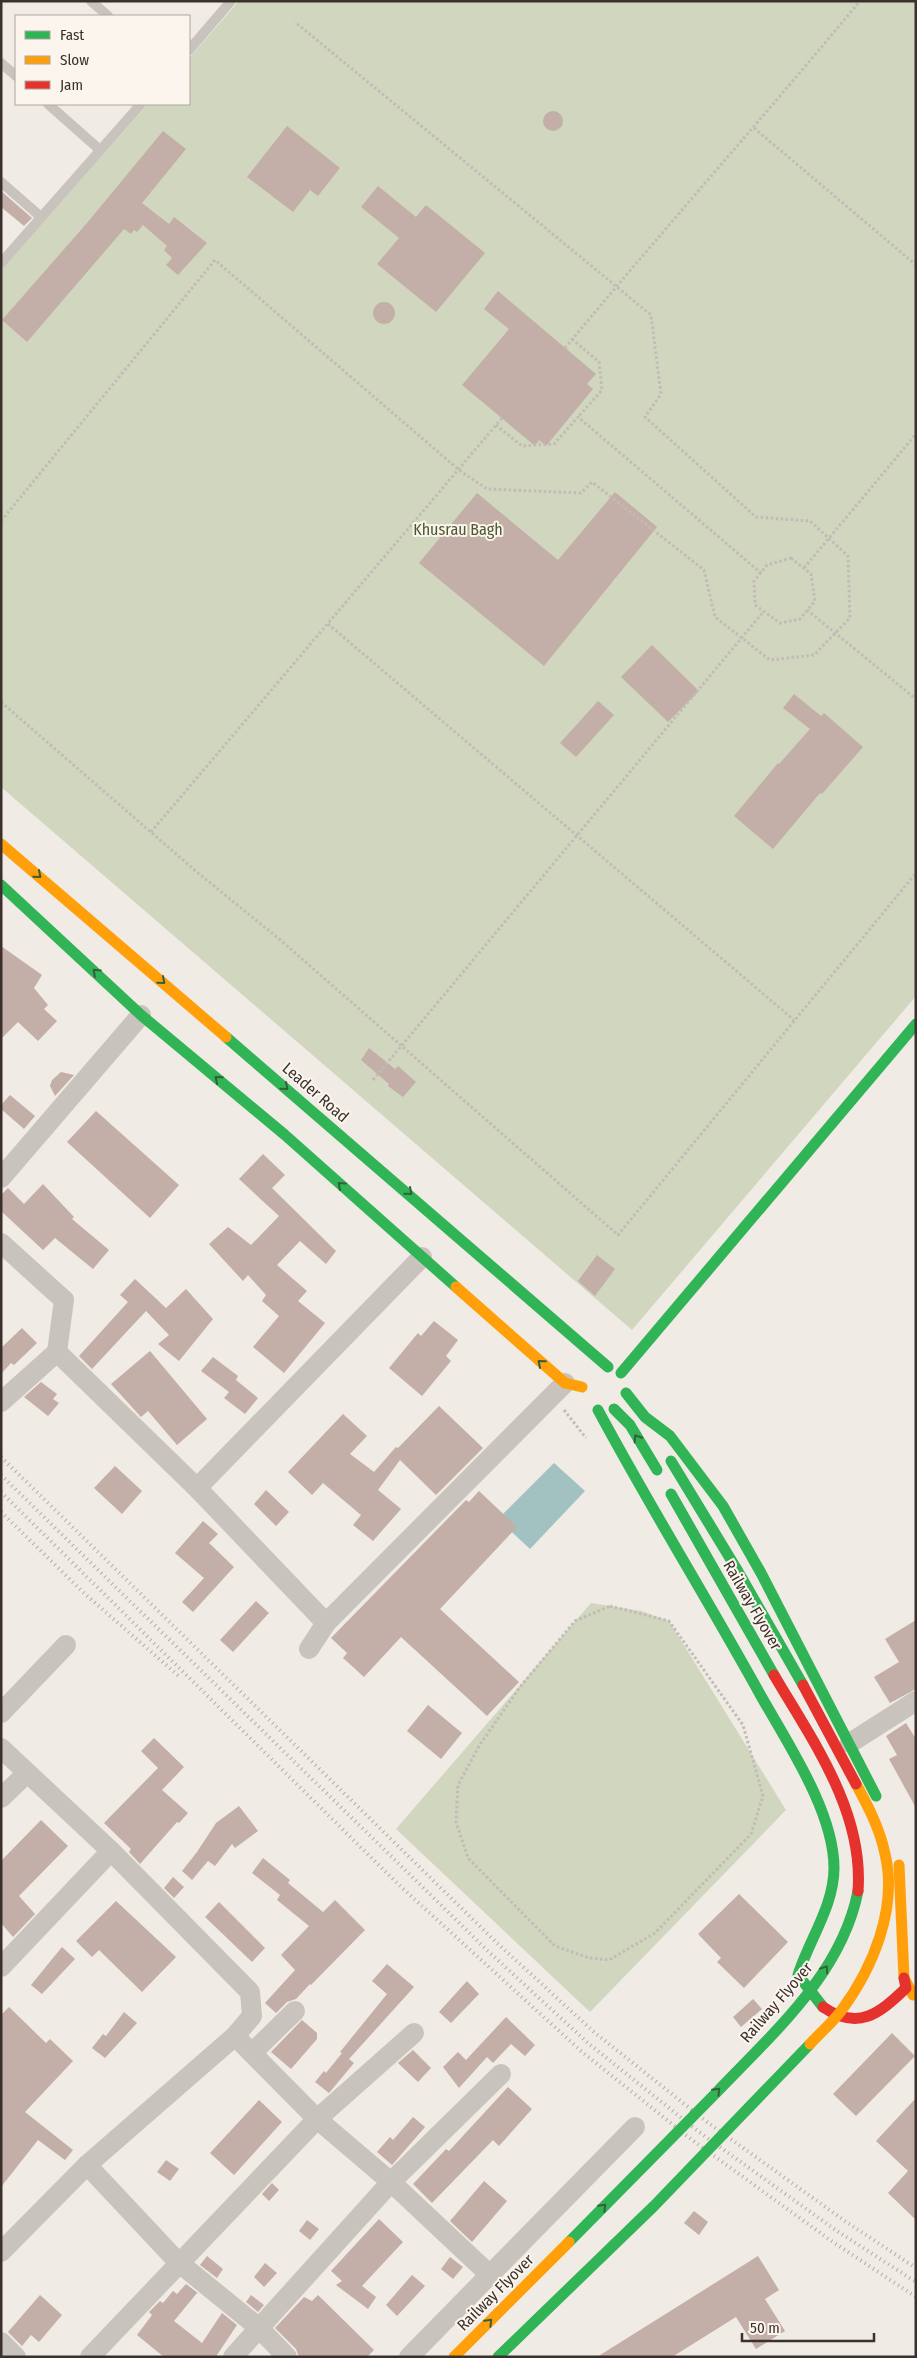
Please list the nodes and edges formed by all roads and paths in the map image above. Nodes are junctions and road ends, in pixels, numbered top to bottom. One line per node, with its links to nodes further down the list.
1 (91, 1): 4 (lane)
2 (232, 1): 6 (lane)
3 (860, 1): 11 (path)
4 (107, 15)
5 (295, 22): 17 (path)
6 (190, 49)
7 (1, 63): 8 (lane)
8 (15, 75)
9 (49, 105): 12 (lane)
10 (140, 105): 12 (lane)
11 (754, 128): 16 (path); 17 (path)
12 (100, 150): 14 (lane)
13 (1, 182): 14 (lane)
14 (41, 217): 15 (lane)
15 (1, 263)
16 (916, 265)
17 (616, 285): 18 (path); 26 (path)
18 (572, 339): 19 (path); 20 (path)
19 (565, 348)
20 (578, 416): 22 (path); 28 (path)
21 (502, 418): 22 (path)
22 (496, 425): 24 (path)
23 (916, 434): 26 (path)
24 (459, 470): 25 (path); 31 (path); 33 (path)
25 (1, 521)
26 (829, 539): 27 (path); 32 (path)
27 (804, 568): 28 (path); 29 (path)
28 (761, 573): 30 (path)
29 (807, 610): 30 (path); 32 (path)
30 (764, 611): 33 (path)
31 (328, 624): 36 (path); 37 (path)
32 (835, 634): 33 (path); 34 (path)
33 (741, 638): 37 (path)
34 (916, 699)
35 (1, 702): 36 (path)
36 (151, 832): 44 (path)
37 (576, 835): 42 (path); 44 (path)
38 (1, 844): 50 (main road, Leader Road, one-way to 50)
39 (916, 873): 42 (path)
40 (1, 884): 41 (main road, one-way to 40)
41 (141, 1014): 46 (street); 48 (main road, one-way to 41)
42 (794, 1020): 44 (path)
43 (916, 1024): 51 (main road)
44 (401, 1046): 45 (path)
45 (373, 1080)
46 (1, 1178)
47 (1, 1243): 49 (street)
48 (422, 1257): 52 (main road, one-way to 48); 58 (street)
49 (57, 1352): 54 (street); 58 (street)
50 (608, 1367): 51 (main road); 52 (main road)
51 (620, 1373): 53 (main road)
52 (574, 1385): 56 (main road); 59 (street)
53 (626, 1393): 55 (main road); 57 (main road)
54 (1, 1402)
55 (614, 1409): 56 (main road); 93 (main road, Railway Flyover, one-way to 55, bridge)
56 (598, 1410): 72 (main road)
57 (645, 1417): 64 (main road); 94 (main road, Railway Flyover, bridge)
58 (197, 1488): 59 (street)
59 (326, 1623): 61 (street)
60 (66, 1645): 63 (street)
61 (309, 1649)
62 (916, 1701): 64 (street)
63 (1, 1713)
64 (850, 1743): 69 (main road)
65 (1, 1748): 66 (street)
66 (27, 1772): 67 (street); 68 (street)
67 (1, 1798)
68 (111, 1852): 71 (street); 76 (street)
69 (908, 1888): 72 (main road)
70 (609, 1960): 70 (path)
71 (1, 1967)
72 (904, 1978): 73 (main road)
73 (916, 2000)
74 (295, 2011): 77 (street)
75 (414, 2033): 79 (street)
76 (235, 2036): 77 (street); 81 (street)
77 (252, 2053): 79 (street)
78 (501, 2074): 82 (street)
79 (317, 2119): 82 (street); 84 (street)
80 (635, 2127): 85 (street)
81 (87, 2165): 83 (street); 84 (street)
82 (391, 2182): 85 (street); 86 (street)
83 (1, 2252)
84 (178, 2262): 86 (street); 89 (street)
85 (490, 2275): 92 (street)
86 (258, 2327): 90 (street); 91 (street)
87 (1, 2342): 88 (street)
88 (16, 2357)
89 (90, 2357)
90 (233, 2357)
91 (288, 2357)
92 (409, 2357)
93 (454, 2357)
94 (498, 2357)

